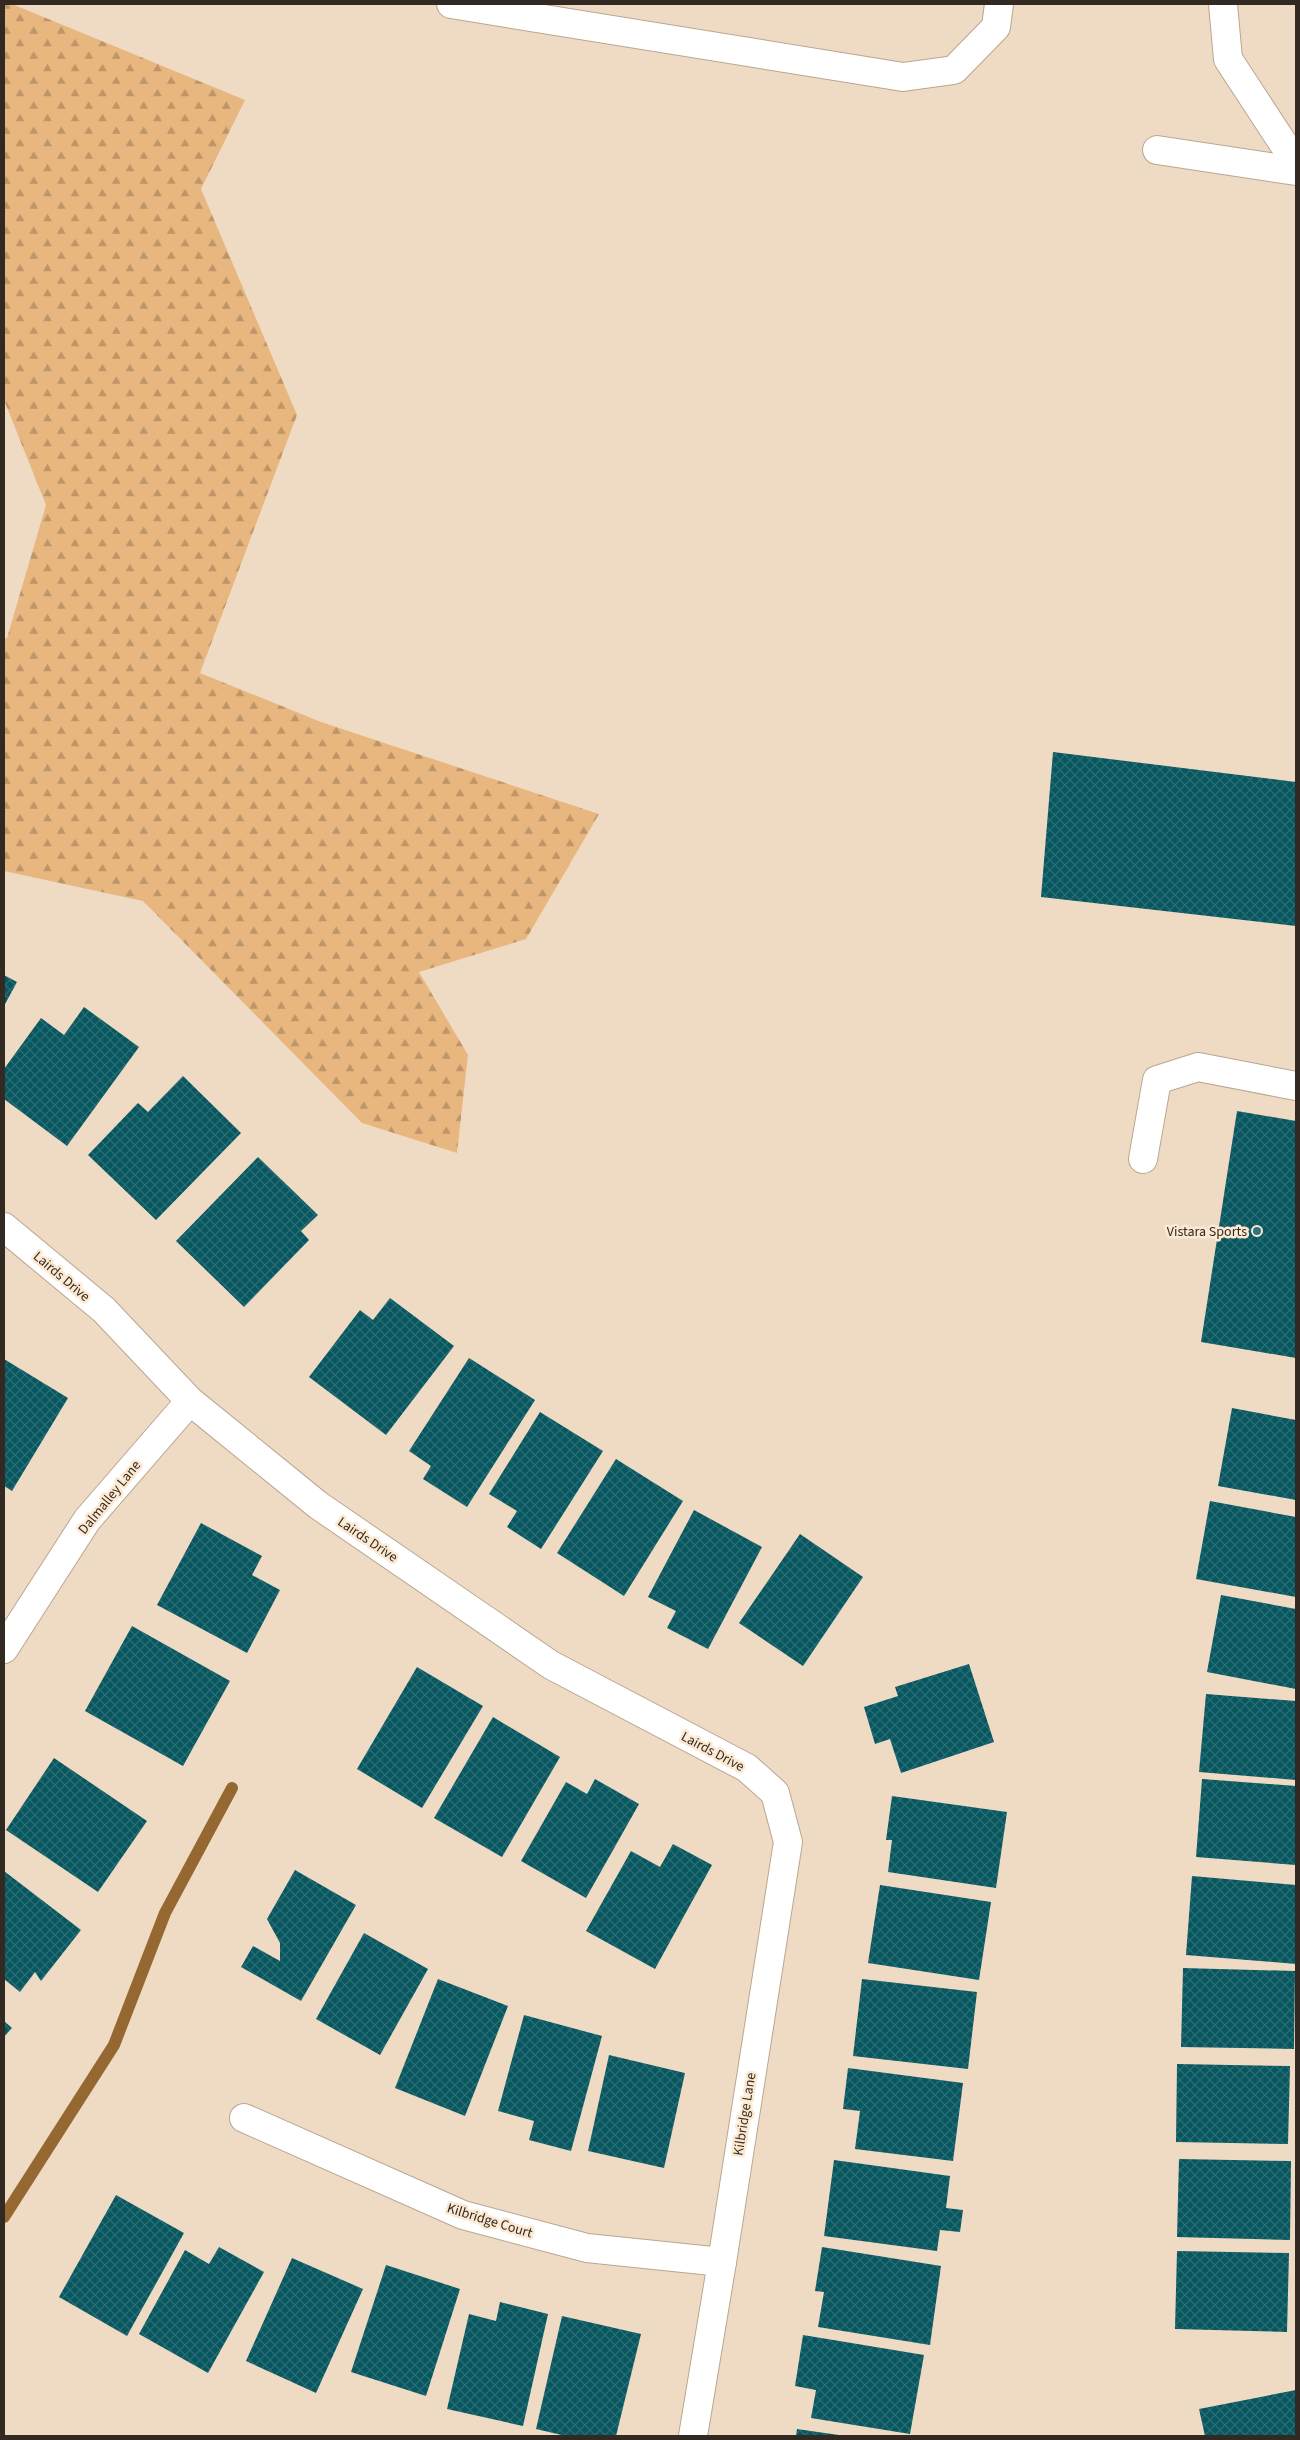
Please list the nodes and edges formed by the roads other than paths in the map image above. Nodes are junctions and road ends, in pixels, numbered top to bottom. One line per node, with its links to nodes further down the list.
1 (451, 4): 2 (street)
2 (999, 4)
3 (1222, 4): 5 (street)
4 (1157, 150): 6 (street)
5 (1296, 163)
6 (1296, 171)
7 (1296, 1086): 8 (street)
8 (1143, 1159)
9 (4, 1227): 10 (street, Lairds Drive)
10 (190, 1401): 11 (street, Dalmalley Lane); 12 (street, Lairds Drive)
11 (4, 1649)
12 (776, 1794): 14 (street, Kilbridge Lane)
13 (244, 2118): 14 (street, Kilbridge Court)
14 (722, 2262): 15 (street, Kilbridge Lane)
15 (693, 2436)

